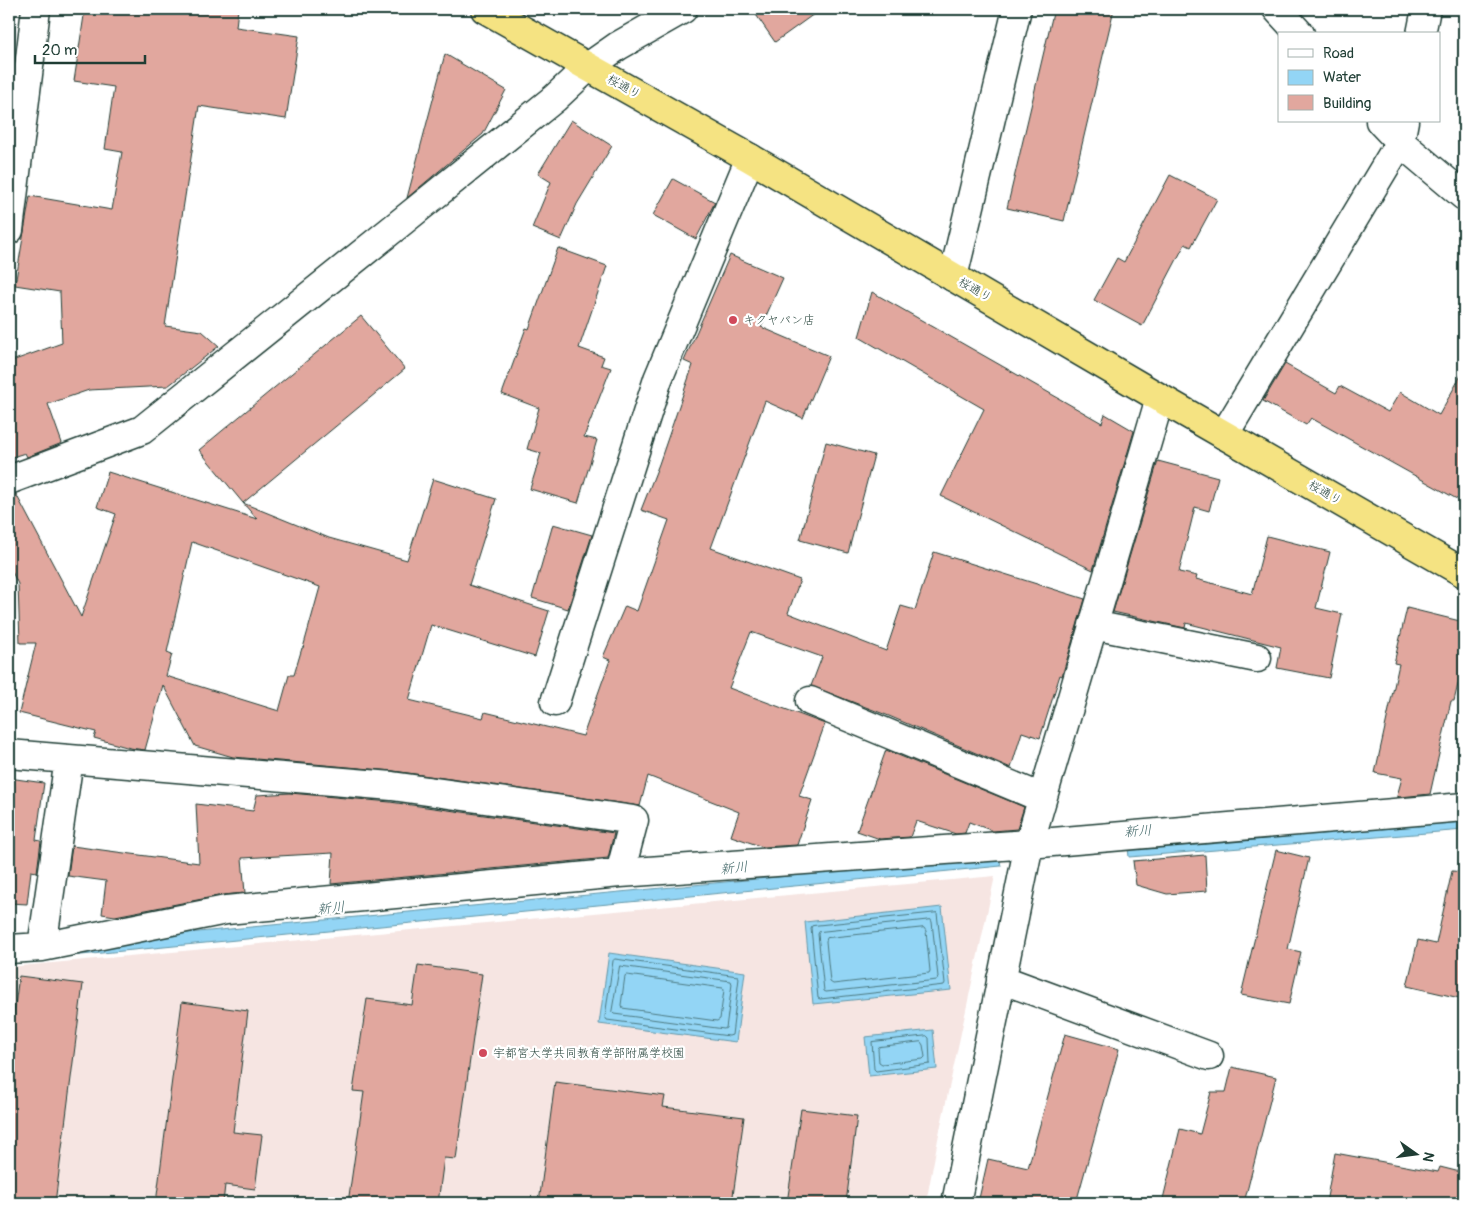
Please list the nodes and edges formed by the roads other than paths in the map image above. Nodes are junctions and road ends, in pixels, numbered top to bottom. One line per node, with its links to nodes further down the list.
1 (36, 9): 14 (street)
2 (484, 9): 9 (highway, 桜通り)
3 (1017, 9): 15 (street)
4 (1277, 9): 7 (street)
5 (1426, 9): 8 (street)
6 (680, 10): 9 (street)
7 (1298, 32)
8 (1421, 32)
9 (588, 67): 12 (highway, 桜通り); 18 (street)
10 (1382, 122): 11 (street)
11 (1402, 132): 13 (street); 17 (street)
12 (750, 158): 15 (highway, 桜通り); 23 (street)
13 (1464, 196)
14 (9, 230)
15 (953, 276): 16 (highway, 桜通り)
16 (1160, 398): 17 (highway, 桜通り); 20 (street)
17 (1224, 435): 19 (highway, 桜通り)
18 (9, 480)
19 (1464, 572)
20 (1093, 625): 21 (street); 26 (street)
21 (1257, 658)
22 (810, 701): 26 (street)
23 (556, 702)
24 (9, 754): 25 (street)
25 (68, 759): 29 (street); 30 (street)
26 (1042, 798): 28 (street)
27 (1464, 807): 28 (street)
28 (1029, 844): 29 (street); 32 (street)
29 (620, 874): 30 (street)
30 (42, 947): 31 (street)
31 (9, 949)
32 (1001, 979): 33 (street); 34 (street)
33 (1209, 1056)
34 (956, 1203)

